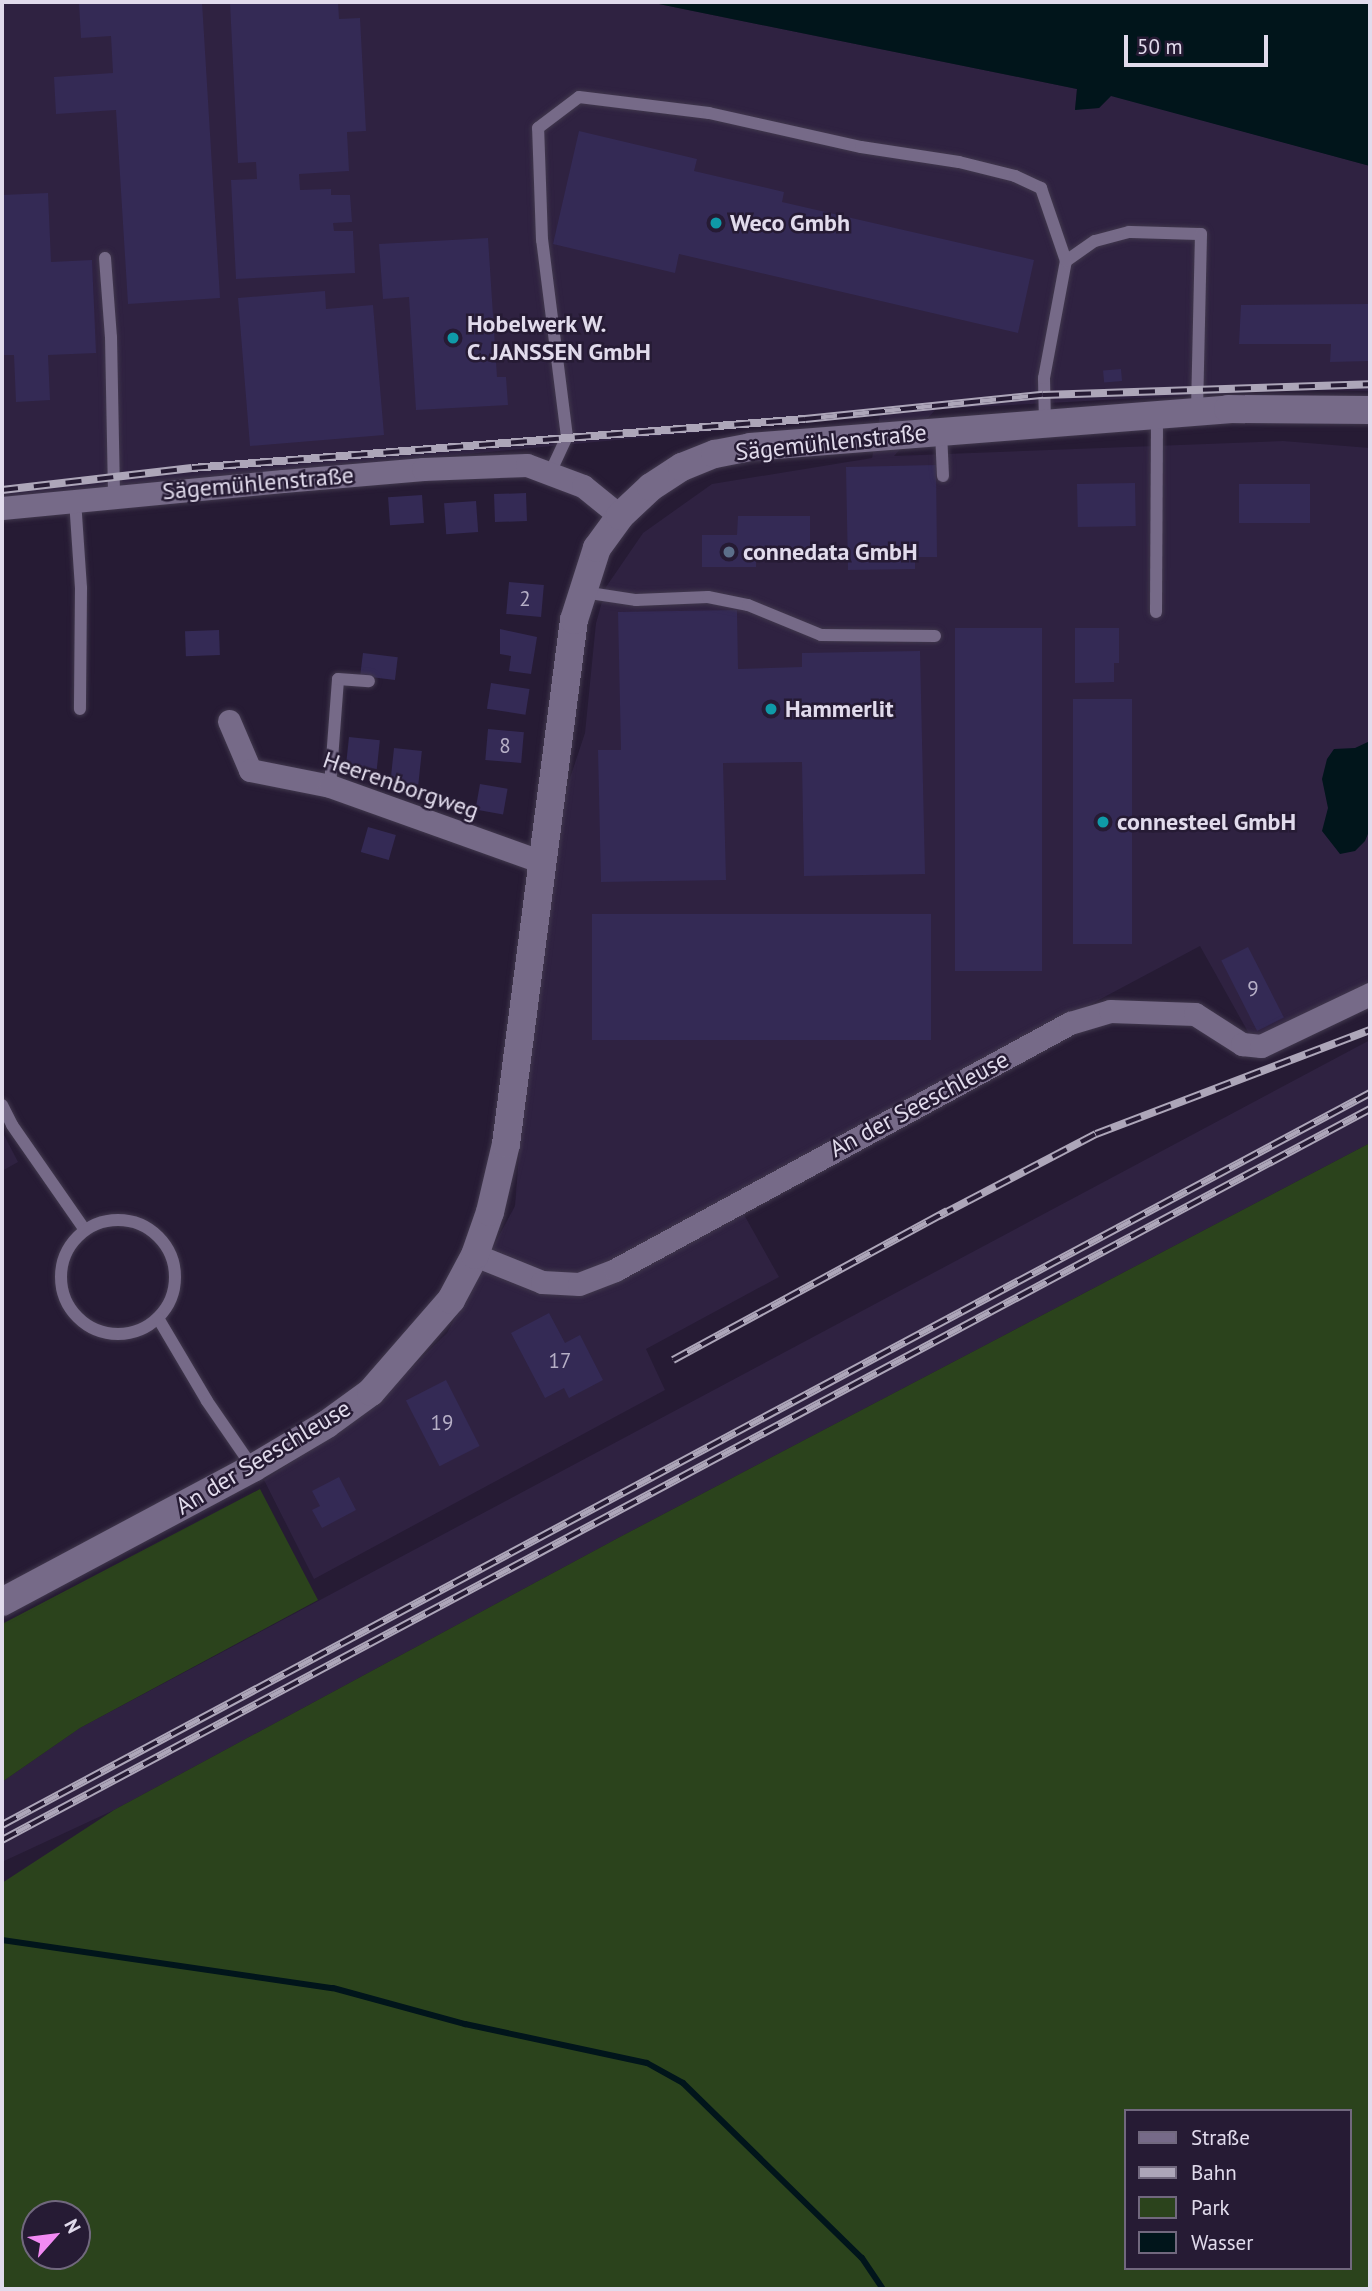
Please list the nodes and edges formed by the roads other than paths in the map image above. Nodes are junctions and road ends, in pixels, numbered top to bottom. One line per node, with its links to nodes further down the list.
1 (105, 258): 10 (lane)
2 (1066, 261): 4 (lane); 6 (lane); 8 (lane)
3 (1370, 410): 4 (street, Sägemühlenstraße)
4 (1197, 411): 5 (street, Sägemühlenstraße)
5 (1157, 414): 6 (street, Sägemühlenstraße); 15 (lane)
6 (1045, 423): 7 (street, Sägemühlenstraße)
7 (940, 431): 9 (lane); 13 (street, Sägemühlenstraße)
8 (550, 473): 10 (street, Sägemühlenstraße); 13 (street, Sägemühlenstraße)
9 (943, 476)
10 (114, 496): 11 (street, Sägemühlenstraße)
11 (75, 500): 12 (street, Sägemühlenstraße); 18 (lane)
12 (2, 508)
13 (620, 516): 14 (street, An der Seeschleuse)
14 (583, 592): 16 (lane); 21 (street, An der Seeschleuse)
15 (1156, 612)
16 (935, 636)
17 (369, 681): 20 (lane)
18 (80, 709)
19 (229, 721): 20 (street, Heerenborgweg)
20 (330, 786): 21 (street, Heerenborgweg)
21 (542, 862): 26 (street, An der Seeschleuse)
22 (1370, 994): 26 (street, An der Seeschleuse)
23 (2, 1105): 24 (lane)
24 (7, 1128): 25 (lane)
25 (85, 1230): 27 (lane); 27 (lane)
26 (475, 1255): 28 (street, An der Seeschleuse)
27 (158, 1318): 28 (lane)
28 (253, 1468): 29 (street, An der Seeschleuse)
29 (2, 1602)

